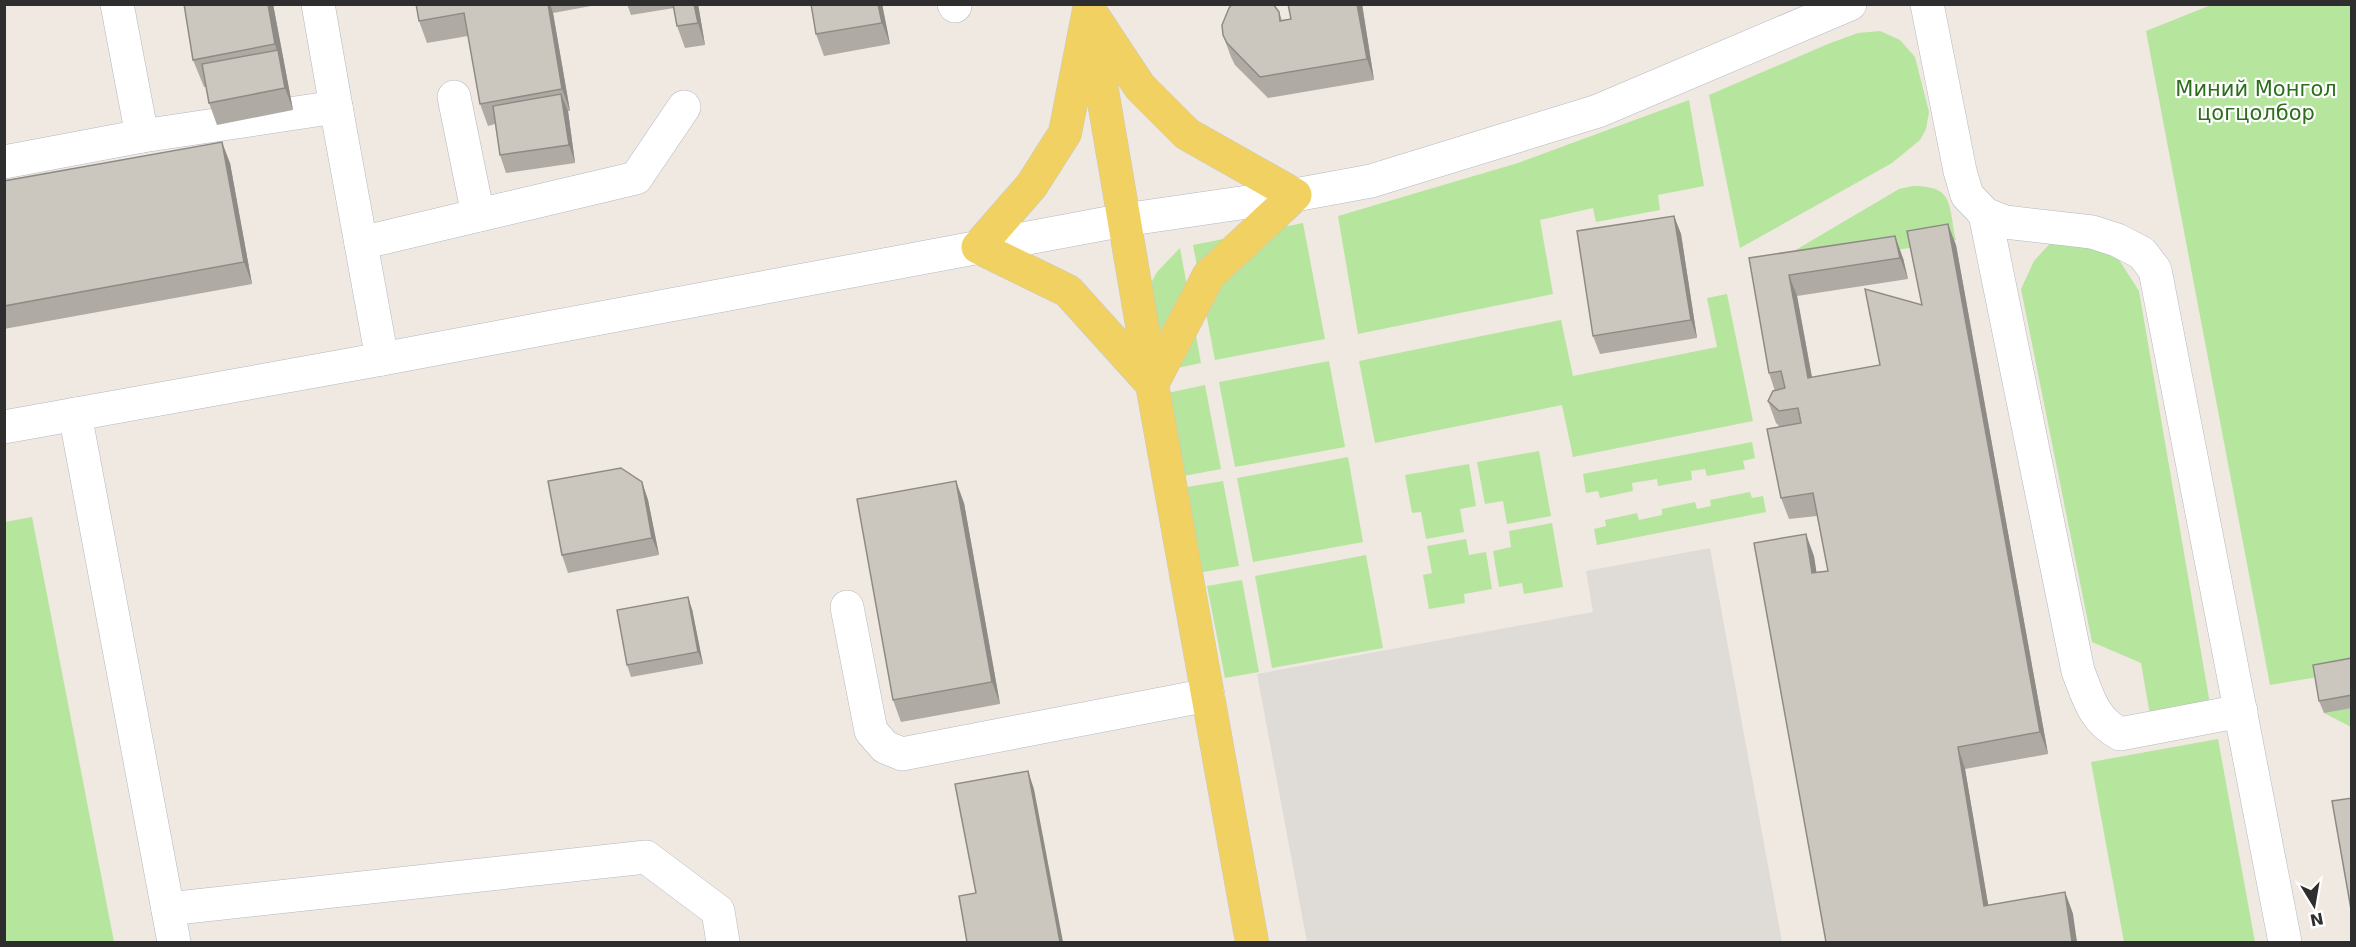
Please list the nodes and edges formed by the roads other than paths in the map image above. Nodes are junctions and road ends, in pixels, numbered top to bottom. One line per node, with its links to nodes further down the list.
1 (117, 4): 10 (street)
2 (318, 4): 9 (street)
3 (1850, 4): 6 (street)
4 (1927, 4): 13 (street)
5 (1088, 7): 12 (main road); 15 (main road); 17 (main road)
6 (1791, 16): 12 (street)
7 (454, 97): 14 (street)
8 (684, 106): 14 (street)
9 (336, 107): 10 (street); 16 (street)
10 (142, 136): 11 (street)
11 (4, 162)
12 (1295, 195): 15 (street); 19 (main road)
13 (1985, 214): 24 (street); 24 (street)
14 (478, 215): 16 (street)
15 (1124, 220): 17 (street); 19 (main road)
16 (361, 243): 18 (street)
17 (978, 247): 18 (street); 19 (main road)
18 (382, 359): 20 (street)
19 (1152, 384): 23 (main road)
20 (75, 414): 21 (street); 25 (street)
21 (4, 427)
22 (847, 608): 23 (street)
23 (1208, 695): 28 (main road)
24 (2241, 711): 29 (street)
25 (168, 909): 26 (street); 27 (street)
26 (174, 942)
27 (723, 942)
28 (1252, 942)
29 (2285, 942)

